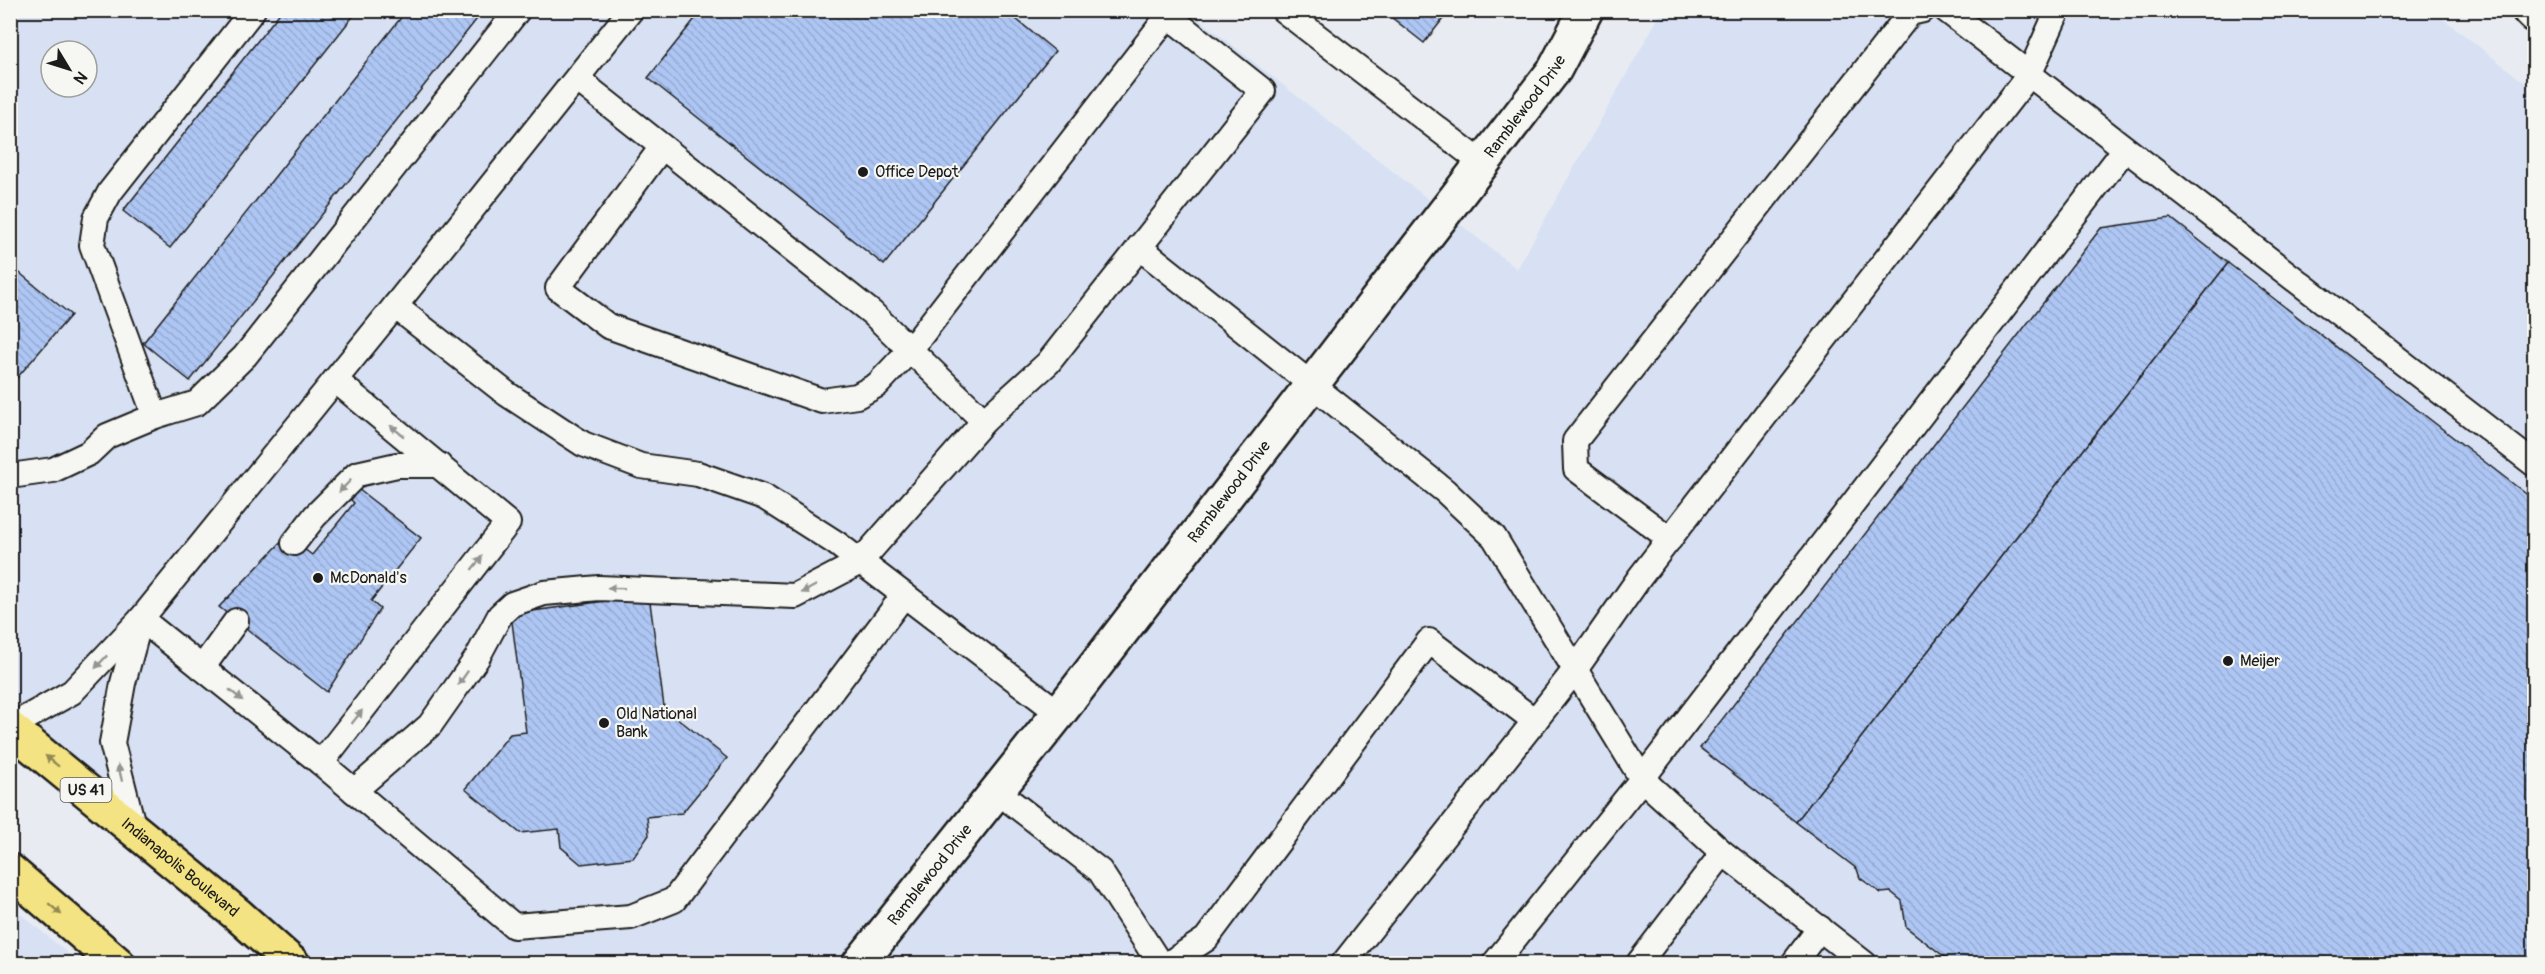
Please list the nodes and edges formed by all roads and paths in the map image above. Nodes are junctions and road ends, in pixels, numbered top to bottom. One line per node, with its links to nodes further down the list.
1 (253, 10): 22 (lane)
2 (518, 10): 22 (lane)
3 (631, 10): 13 (lane)
4 (1283, 10): 16 (lane)
5 (1587, 10): 16 (street, Ramblewood Drive)
6 (1923, 10): 27 (lane)
7 (1946, 10): 12 (lane)
8 (2058, 10): 12 (lane)
9 (2529, 10): 11 (street)
10 (1164, 13): 17 (lane); 19 (lane)
11 (2535, 15)
12 (2029, 75): 15 (lane); 27 (lane)
13 (577, 79): 14 (lane); 18 (lane)
14 (662, 147): 19 (lane); 19 (lane)
15 (2126, 149): 24 (lane); 39 (lane)
16 (1482, 163): 21 (street, Ramblewood Drive)
17 (1139, 247): 21 (lane); 23 (lane)
18 (395, 306): 20 (lane); 29 (lane)
19 (910, 350): 23 (lane)
20 (335, 380): 25 (lane, one-way to 20); 31 (lane)
21 (1311, 386): 34 (lane); 35 (street, Ramblewood Drive)
22 (155, 416): 26 (lane)
23 (984, 422): 29 (lane)
24 (2535, 464)
25 (439, 465): 28 (lane, one-way to 28); 38 (lane, one-way to 25)
26 (10, 476)
27 (1670, 539): 34 (lane)
28 (294, 543)
29 (861, 562): 30 (lane); 40 (lane, one-way to 40)
30 (904, 595): 35 (lane); 40 (lane)
31 (141, 619): 33 (lane); 37 (lane, one-way to 37); 42 (lane, one-way to 31)
32 (236, 621): 33 (lane)
33 (202, 668): 38 (lane, one-way to 38)
34 (1575, 670): 36 (lane); 39 (lane)
35 (1059, 713): 41 (street, Ramblewood Drive)
36 (1535, 721): 50 (lane); 51 (lane)
37 (10, 728): 42 (highway, Indianapolis Boulevard / US 41, one-way to 37)
38 (321, 763): 40 (lane)
39 (1642, 779): 43 (lane); 52 (lane)
40 (354, 790)
41 (997, 791): 48 (street, Ramblewood Drive); 49 (lane)
42 (134, 829): 47 (highway, Indianapolis Boulevard / US 41)
43 (1723, 853): 45 (lane); 53 (lane)
44 (10, 871): 46 (highway, one-way to 46)
45 (1820, 928): 54 (lane); 55 (lane)
46 (118, 963)
47 (293, 963)
48 (859, 963)
49 (1160, 963)
50 (1168, 963)
51 (1343, 963)
52 (1494, 963)
53 (1638, 963)
54 (1793, 963)
55 (1865, 963)

